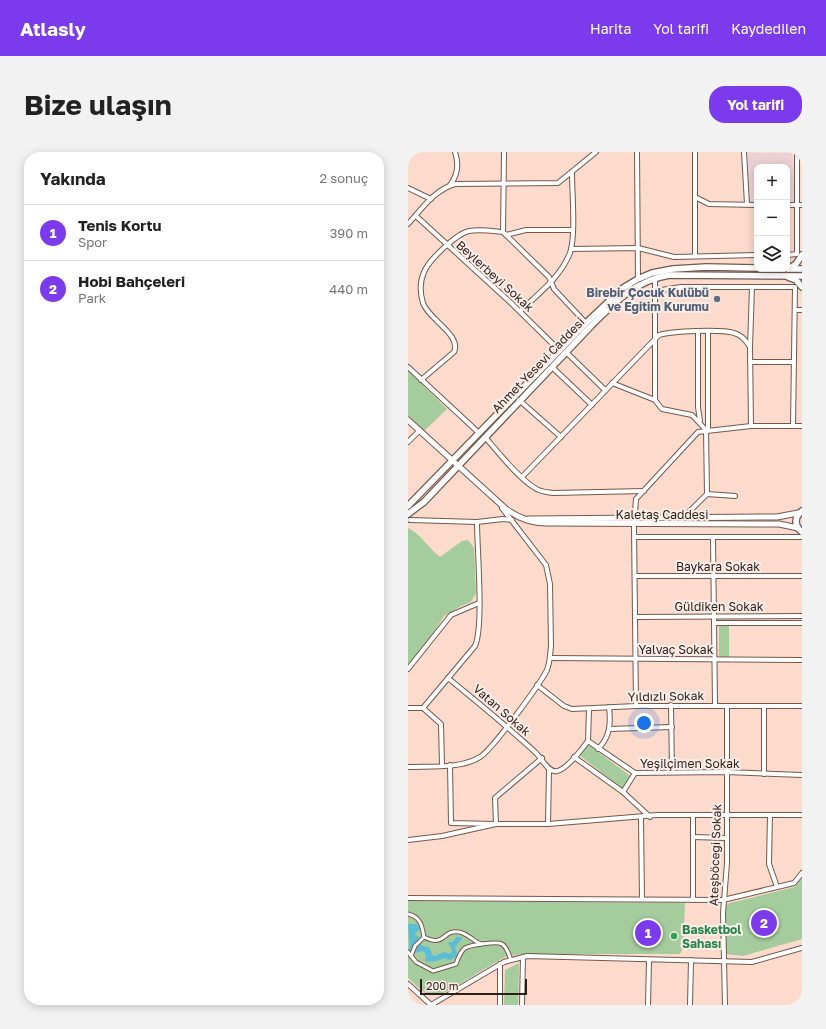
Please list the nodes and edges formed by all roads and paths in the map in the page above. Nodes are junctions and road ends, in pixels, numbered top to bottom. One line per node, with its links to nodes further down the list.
1 (455, 152): 10 (street)
2 (504, 152): 9 (street)
3 (596, 152): 8 (street)
4 (637, 152): 24 (street)
5 (695, 152): 12 (street)
6 (744, 152): 14 (street)
7 (797, 152): 17 (street)
8 (572, 173): 9 (street); 21 (street)
9 (504, 185): 10 (street); 22 (street)
10 (450, 186): 13 (street)
11 (408, 188): 13 (street)
12 (695, 197): 14 (street); 26 (street)
13 (430, 199): 19 (street)
14 (747, 204): 15 (street)
15 (754, 204)
16 (790, 205): 17 (street)
17 (797, 205): 18 (street); 28 (street)
18 (802, 205)
19 (416, 216): 20 (street); 23 (street, Beylerbeyi Sokak)
20 (408, 224)
21 (572, 230): 22 (street); 25 (street)
22 (504, 234): 23 (street); 38 (street)
23 (448, 246): 44 (street, Beylerbeyi Sokak); 55 (street)
24 (638, 248): 25 (street); 26 (street); 37 (street)
25 (571, 249): 38 (street)
26 (695, 255): 27 (street)
27 (754, 255)
28 (790, 255)
29 (802, 256): 31 (main road)
30 (754, 268): 37 (main road, Ahmet Yesevi Caddesi)
31 (790, 268)
32 (790, 269): 33 (main road)
33 (802, 269)
34 (784, 275): 35 (main road, Ahmet Yesevi Caddesi); 36 (main road, Ahmet Yesevi Caddesi); 40 (main road)
35 (802, 276)
36 (655, 278): 41 (street); 50 (main road, Ahmet Yesevi Caddesi)
37 (638, 279): 45 (main road, Ahmet Yesevi Caddesi)
38 (551, 283): 44 (street); 45 (street)
39 (752, 287): 41 (street); 42 (street); 49 (street)
40 (802, 287)
41 (655, 291): 48 (street)
42 (795, 310): 43 (street); 52 (street)
43 (802, 310)
44 (520, 311): 50 (street, Beylerbeyi Sokak)
45 (586, 323): 50 (main road, Ahmet Yesevi Caddesi)
46 (698, 332): 47 (street); 48 (street); 62 (street)
47 (708, 332): 49 (street); 67 (street)
48 (655, 338): 56 (street); 59 (street)
49 (750, 347): 51 (street)
50 (563, 352): 54 (main road, Ahmet Yesevi Caddesi); 57 (street, Beylerbeyi Sokak); 68 (main road, Ahmet Yesevi Caddesi)
51 (750, 362): 52 (street); 63 (street)
52 (794, 362): 64 (street)
53 (408, 367): 55 (street)
54 (552, 367): 58 (main road, Ahmet Yesevi Caddesi); 60 (street)
55 (421, 380): 68 (street)
56 (612, 383): 57 (street); 59 (street)
57 (605, 390): 60 (street)
58 (520, 400): 69 (main road, Ahmet Yesevi Caddesi); 70 (street)
59 (655, 400): 62 (street)
60 (592, 405): 70 (street)
61 (408, 420): 66 (street, Kaletaş Caddesi)
62 (700, 422): 67 (street)
63 (751, 426): 64 (street); 67 (street)
64 (793, 426): 65 (street)
65 (802, 426)
66 (420, 430): 71 (street); 72 (street, Kaletaş Caddesi)
67 (707, 430): 75 (street); 76 (street)
68 (479, 433): 72 (main road, Ahmet Yesevi Caddesi)
69 (485, 437): 73 (main road, Ahmet Yesevi Caddesi); 74 (street)
70 (561, 437): 74 (street)
71 (408, 442)
72 (452, 460): 73 (street, Kaletaş Caddesi); 79 (main road, Ahmet Yesevi Caddesi)
73 (458, 465): 78 (street, Kaletaş Caddesi); 81 (main road, Ahmet Yesevi Caddesi)
74 (522, 477): 75 (street)
75 (644, 491): 84 (street)
76 (707, 494): 77 (street); 82 (street)
77 (735, 496)
78 (497, 502): 83 (street); 84 (street, Kaletaş Caddesi)
79 (408, 506)
80 (801, 511): 82 (street, Kaletaş Caddesi); 86 (main road)
81 (409, 517): 85 (street)
82 (683, 518): 84 (street, Kaletaş Caddesi)
83 (512, 520): 85 (street); 98 (street)
84 (634, 521): 86 (street, Kaletaş Caddesi); 87 (street)
85 (477, 522): 92 (street)
86 (801, 532): 88 (street)
87 (635, 537): 88 (street); 89 (street)
88 (713, 537): 90 (street)
89 (635, 576): 90 (street, Baykara Sokak); 95 (street)
90 (714, 576): 91 (street, Baykara Sokak); 93 (street)
91 (802, 576)
92 (479, 603): 102 (street); 103 (street)
93 (714, 616): 94 (street, Güldiken Sokak); 95 (street, Güldiken Sokak); 96 (street)
94 (802, 616)
95 (635, 617): 99 (street)
96 (714, 623): 97 (street); 100 (street)
97 (802, 623)
98 (550, 658): 99 (street, Yalvaç Sokak); 104 (street)
99 (635, 659): 100 (street, Yalvaç Sokak); 106 (street)
100 (714, 659): 101 (street, Yalvaç Sokak); 107 (street)
101 (802, 660)
102 (408, 669)
103 (448, 678): 113 (street); 115 (street, Vatan Sokak)
104 (537, 685): 114 (street, Yıldızlı Sokak); 115 (street)
105 (671, 705): 106 (street, Yıldızlı Sokak); 107 (street, Yıldızlı Sokak); 116 (street)
106 (636, 706): 111 (street, Yıldızlı Sokak)
107 (715, 706): 108 (street, Yıldızlı Sokak)
108 (727, 706): 109 (street, Yıldızlı Sokak); 127 (street, Ateşböceği Sokak)
109 (764, 706): 110 (street, Yıldızlı Sokak); 129 (street)
110 (802, 706)
111 (609, 707): 114 (street, Yıldızlı Sokak); 117 (street)
112 (408, 708): 113 (street)
113 (423, 708): 123 (street)
114 (589, 709): 118 (street)
115 (507, 726): 121 (street, Vatan Sokak); 122 (street)
116 (672, 727): 117 (street); 126 (street)
117 (609, 728): 119 (street)
118 (588, 741): 119 (street, Yeşilçimen Sokak); 120 (street)
119 (598, 749): 128 (street, Yeşilçimen Sokak)
120 (574, 757): 125 (street); 131 (street)
121 (542, 758): 125 (street, Vatan Sokak); 138 (street)
122 (450, 765): 123 (street); 138 (street)
123 (442, 766): 124 (street)
124 (408, 767)
125 (549, 769): 139 (street)
126 (672, 771): 127 (street, Yeşilçimen Sokak); 128 (street, Yeşilçimen Sokak)
127 (726, 772): 129 (street, Yeşilçimen Sokak); 133 (street, Ateşböceği Sokak)
128 (635, 773): 131 (street)
129 (764, 774): 130 (street, Yeşilçimen Sokak)
130 (802, 775)
131 (623, 792): 136 (street)
132 (693, 815): 133 (street); 136 (street); 140 (street)
133 (726, 815): 134 (street); 141 (street, Ateşböceği Sokak)
134 (770, 815): 135 (street); 144 (street)
135 (802, 815)
136 (650, 817): 137 (street)
137 (641, 818): 139 (street); 146 (street)
138 (496, 824): 139 (street); 142 (street)
139 (548, 824)
140 (693, 837): 141 (street); 147 (street)
141 (726, 838): 148 (street, Ateşböceği Sokak)
142 (408, 840)
143 (802, 873): 144 (street)
144 (777, 887): 148 (street)
145 (408, 898): 146 (street)
146 (642, 899): 147 (street)
147 (693, 900): 148 (street)
148 (723, 900): 158 (street, Ateşböceği Sokak)
149 (408, 914): 150 (street)
150 (424, 937): 151 (street); 153 (street)
151 (483, 944): 153 (street); 155 (street)
152 (802, 948): 158 (street)
153 (410, 954)
154 (523, 957): 155 (street); 156 (street); 163 (street)
155 (510, 960): 159 (street)
156 (649, 960): 157 (street); 164 (street)
157 (690, 960): 158 (street); 165 (street)
158 (723, 960): 166 (street, Ateşböceği Sokak)
159 (500, 964): 161 (street); 162 (street)
160 (408, 984): 161 (street)
161 (431, 1005)
162 (500, 1005)
163 (522, 1005)
164 (648, 1005)
165 (690, 1005)
166 (726, 1005)

